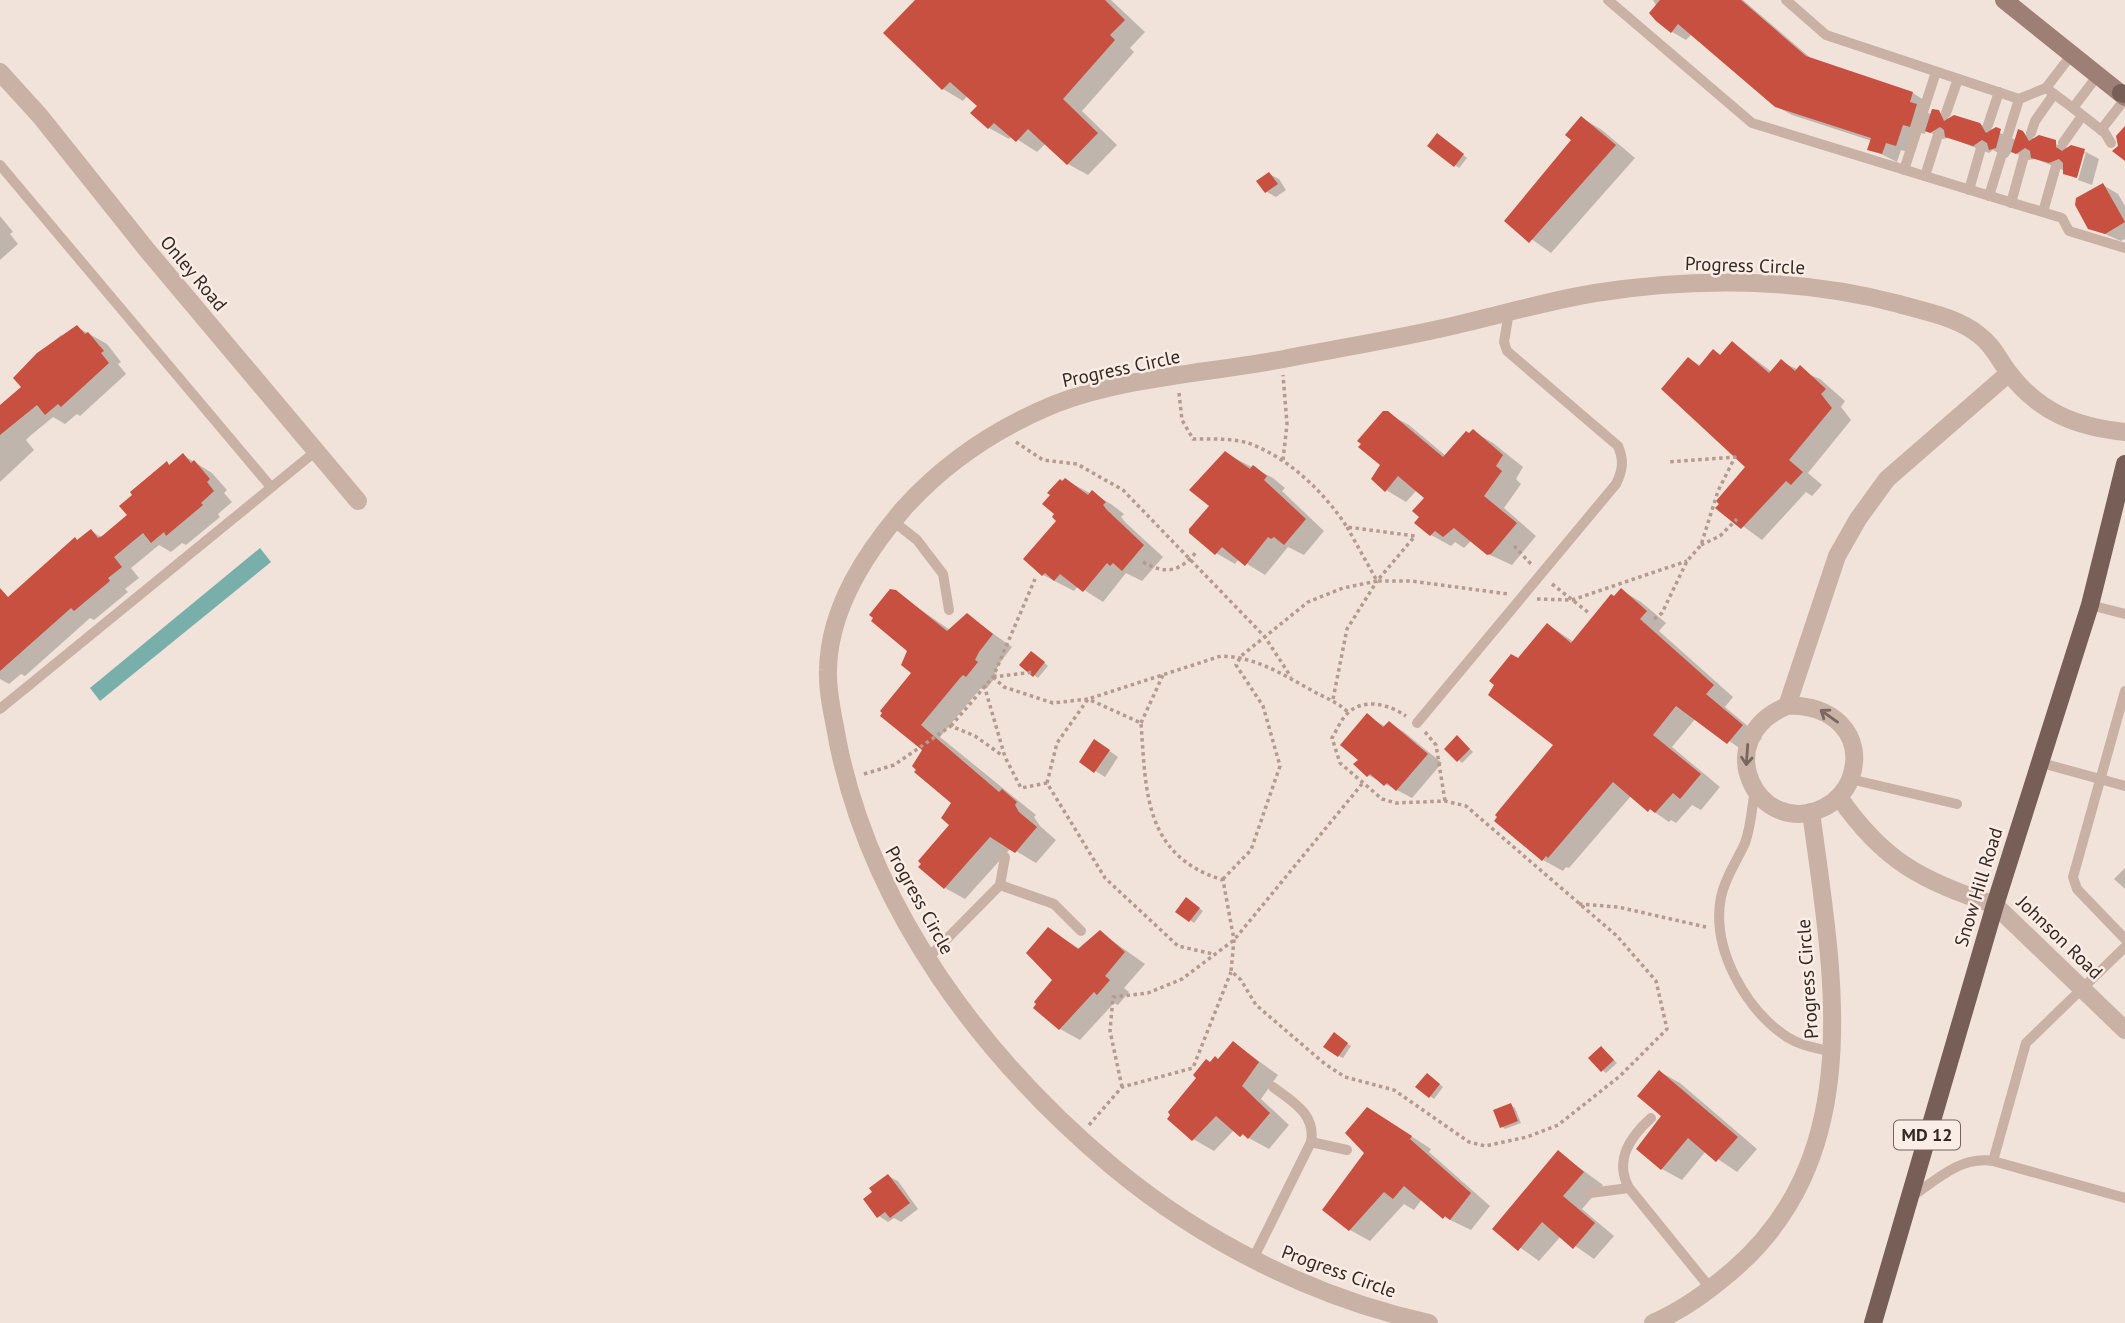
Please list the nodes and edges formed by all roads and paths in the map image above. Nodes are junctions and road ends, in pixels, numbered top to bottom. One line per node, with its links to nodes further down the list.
1 (1608, 0): 23 (lane)
2 (2004, 0): 4 (main road)
3 (1790, 1): 6 (lane)
4 (2072, 54): 7 (main road); 9 (lane)
5 (0, 72): 36 (street, Onley Road)
6 (1936, 72): 8 (lane); 23 (lane)
7 (2098, 75): 11 (main road); 13 (lane)
8 (1958, 79): 10 (lane); 14 (lane)
9 (2050, 91): 12 (lane); 13 (lane); 16 (lane)
10 (1998, 92): 12 (lane); 15 (lane)
11 (2124, 96): 13 (lane)
12 (2019, 99): 26 (lane)
13 (2078, 112): 18 (lane)
14 (1946, 113)
15 (1988, 125)
16 (2031, 133)
17 (1938, 135): 24 (lane)
18 (2063, 142)
19 (1981, 148): 25 (lane)
20 (2024, 156): 27 (lane)
21 (0, 164): 40 (lane)
22 (2056, 166): 28 (lane)
23 (1904, 170): 24 (lane)
24 (1925, 176): 25 (lane)
25 (1969, 190): 26 (lane)
26 (1989, 196): 27 (lane)
27 (2011, 202): 28 (lane)
28 (2043, 212): 29 (lane)
29 (2125, 248)
30 (1509, 312): 31 (street, Progress Circle); 32 (street, Progress Circle); 52 (lane)
31 (1282, 359): 33 (street, Progress Circle); 37 (path)
32 (2009, 373): 35 (street, Progress Circle); 67 (street)
33 (1177, 377): 34 (street, Progress Circle); 37 (path)
34 (1005, 429): 43 (street, Progress Circle); 47 (path)
35 (2125, 432)
36 (316, 451): 40 (lane); 41 (street, Onley Road)
37 (1283, 460): 44 (path)
38 (1668, 462): 45 (path)
39 (2125, 464): 53 (main road, Snow Hill Road / MD 12)
40 (271, 487): 68 (lane)
41 (358, 501)
42 (1737, 519): 45 (path)
43 (893, 521): 54 (lane); 75 (street, Progress Circle)
44 (1348, 527): 51 (path); 51 (path)
45 (1701, 545): 48 (path)
46 (1197, 551): 47 (path)
47 (1190, 559): 49 (path); 57 (path)
48 (1686, 561): 52 (path); 56 (path)
49 (1143, 562)
50 (1035, 579): 61 (path)
51 (1377, 581): 52 (path); 57 (path); 66 (path)
52 (1522, 596): 71 (lane)
53 (2090, 605): 55 (lane); 74 (main road, Snow Hill Road / MD 12)
54 (949, 610)
55 (2125, 614)
56 (1654, 618)
57 (1265, 637): 58 (path); 62 (path)
58 (1241, 656): 60 (path); 62 (path); 87 (path)
59 (1034, 672): 61 (path)
60 (1163, 675): 65 (path); 70 (path)
61 (993, 677): 63 (path); 65 (path)
62 (1292, 677): 66 (path)
63 (984, 685): 72 (path); 73 (path)
64 (2125, 691): 77 (lane)
65 (1088, 699): 70 (path); 78 (path)
66 (1333, 699): 69 (path)
67 (1787, 706): 76 (street, one-way to 67); 81 (street, one-way to 81)
68 (0, 709)
69 (1348, 712): 71 (path); 79 (path)
70 (1141, 723): 87 (path)
71 (1417, 723): 83 (path)
72 (951, 726): 73 (path); 75 (path)
73 (1005, 757): 78 (path)
74 (2038, 762): 77 (lane); 90 (main road, Snow Hill Road / MD 12)
75 (845, 779): 97 (street, Progress Circle)
76 (1850, 779): 82 (street); 84 (lane)
77 (2101, 779): 80 (lane); 93 (lane)
78 (1047, 783): 96 (path)
79 (1362, 784): 83 (path); 94 (path)
80 (2125, 786)
81 (1755, 790): 85 (street); 92 (lane)
82 (1839, 797): 85 (street); 90 (street)
83 (1445, 801): 89 (path)
84 (1957, 804)
85 (1811, 812): 101 (street, Progress Circle)
86 (1005, 857): 88 (lane)
87 (1223, 880): 94 (path)
88 (1000, 886): 91 (lane); 97 (lane)
89 (1577, 904): 92 (path); 98 (path)
90 (1995, 905): 99 (street, Johnson Road); 112 (main road, Snow Hill Road / MD 12)
91 (1081, 931)
92 (1720, 931): 101 (lane)
93 (2125, 939)
94 (1234, 940): 96 (path); 98 (path)
95 (2125, 947): 99 (lane)
96 (1213, 954): 102 (path)
97 (927, 959): 105 (street, Progress Circle)
98 (1231, 971): 102 (path)
99 (2083, 988): 100 (street, Johnson Road); 108 (lane)
100 (2125, 1030)
101 (1833, 1052): 114 (street, Progress Circle)
102 (1122, 1087): 105 (path)
103 (1273, 1087): 106 (lane)
104 (1651, 1118): 109 (lane)
105 (1079, 1137): 113 (street, Progress Circle)
106 (1311, 1142): 107 (lane); 113 (lane)
107 (1347, 1150)
108 (1993, 1161): 111 (lane); 112 (lane)
109 (1629, 1188): 110 (lane); 114 (lane)
110 (1591, 1193)
111 (2125, 1198)
112 (1908, 1199): 117 (main road, Snow Hill Road / MD 12)
113 (1252, 1259): 115 (street, Progress Circle)
114 (1711, 1289): 116 (street, Progress Circle)
115 (1429, 1323)
116 (1653, 1323)
117 (1873, 1323)

